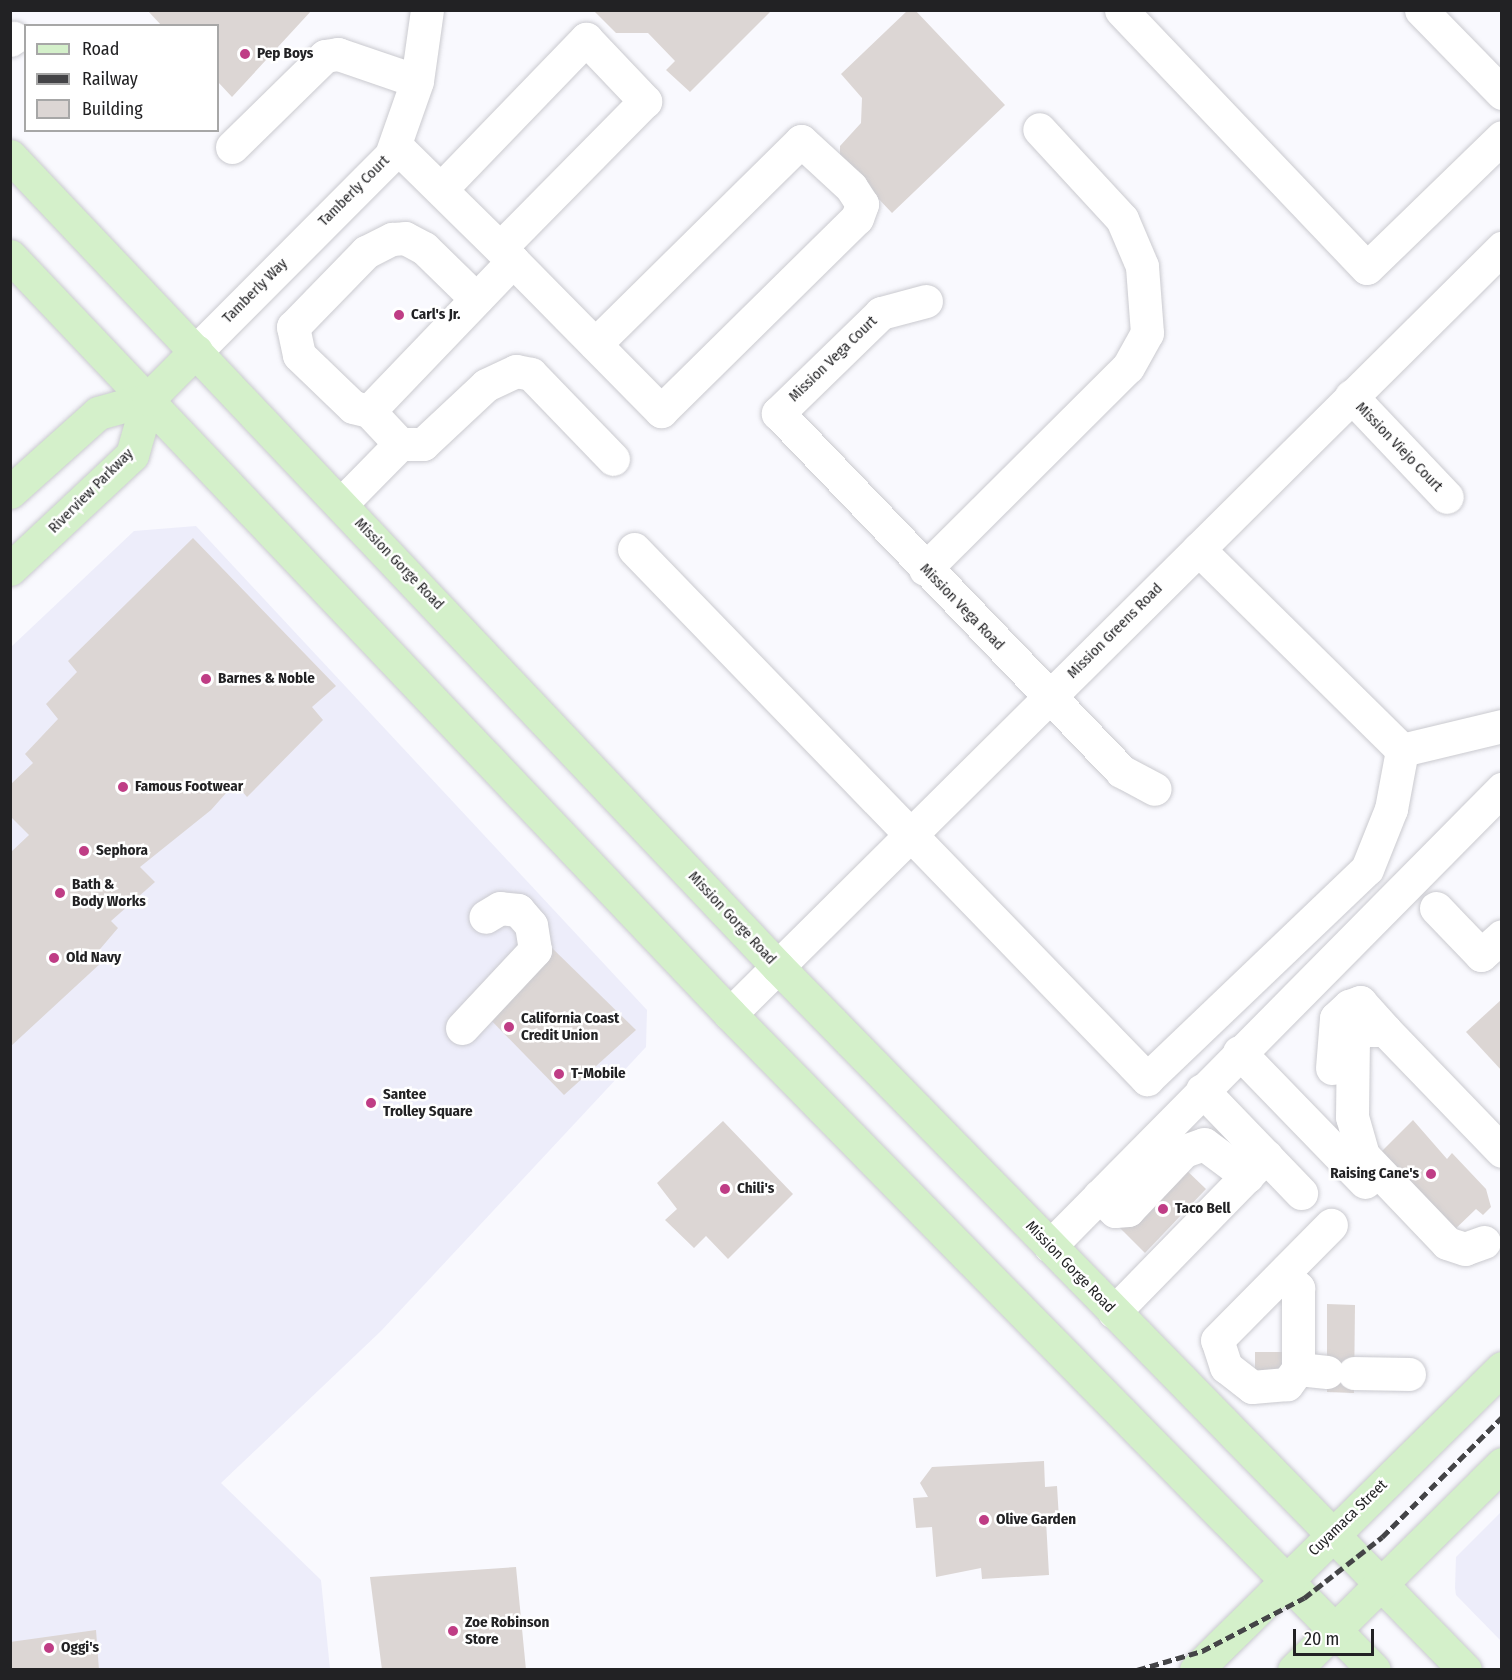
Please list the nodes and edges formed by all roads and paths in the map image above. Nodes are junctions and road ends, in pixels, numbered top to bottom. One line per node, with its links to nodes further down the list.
1 (427, 10): 4 (street, Tamberly Court)
2 (1121, 10): 7 (street)
3 (1421, 10): 5 (street)
4 (417, 81): 8 (street, Tamberly Court); 9 (street)
5 (1502, 93)
6 (1039, 129): 32 (street)
7 (1502, 137)
8 (395, 144): 11 (street); 12 (street, Tamberly Court)
9 (232, 147)
10 (10, 156): 19 (main road, Mission Gorge Road)
11 (441, 189): 13 (street); 13 (street)
12 (314, 231): 19 (street, Tamberly Way)
13 (506, 254): 16 (street); 18 (street)
14 (10, 256): 21 (main road)
15 (1496, 263): 20 (street, Mission Greens Road)
16 (476, 299): 22 (street); 22 (street)
17 (926, 301): 23 (street, Mission Vega Court)
18 (595, 344): 18 (street)
19 (196, 351): 21 (main road, Riverview Parkway); 28 (main road, Mission Gorge Road)
20 (1352, 396): 27 (street, Mission Viejo Court); 30 (street, Mission Greens Road)
21 (148, 399): 26 (main road, Riverview Parkway); 31 (main road, Riverview Parkway); 43 (main road)
22 (369, 411): 24 (street)
23 (778, 413): 32 (street, Mission Vega Road)
24 (400, 444): 25 (street); 28 (street)
25 (613, 459)
26 (10, 492)
27 (1448, 497)
28 (341, 504): 42 (main road, Mission Gorge Road)
29 (634, 549): 38 (street)
30 (1198, 549): 33 (street, Mission Greens Road); 35 (street)
31 (10, 569)
32 (925, 569): 33 (street, Mission Vega Road)
33 (1048, 698): 36 (street, Mission Vega Road); 38 (street, Mission Greens Road)
34 (1502, 726): 35 (street)
35 (1402, 750): 38 (street)
36 (1155, 789)
37 (1502, 789): 45 (street)
38 (909, 836): 42 (street, Mission Greens Road)
39 (1436, 908): 41 (street)
40 (485, 917): 44 (street)
41 (1502, 936)
42 (778, 967): 43 (street, Mission Greens Road); 53 (main road, Mission Gorge Road)
43 (730, 1014): 61 (main road)
44 (462, 1028)
45 (1239, 1052): 46 (street); 52 (street)
46 (1202, 1090): 48 (street); 50 (street)
47 (1502, 1151): 52 (street)
48 (1256, 1166): 49 (street); 50 (street); 55 (street)
49 (1301, 1193)
50 (1099, 1196): 53 (street)
51 (1331, 1224): 54 (street)
52 (1493, 1234)
53 (1050, 1246): 55 (main road, Mission Gorge Road)
54 (1282, 1274): 57 (street); 57 (street)
55 (1114, 1312): 60 (main road, Mission Gorge Road)
56 (1502, 1368): 60 (main road, Cuyamaca Street)
57 (1326, 1371): 58 (street)
58 (1409, 1374)
59 (1502, 1464): 62 (main road)
60 (1331, 1535): 61 (main road, Cuyamaca Street); 62 (main road, Mission Gorge Road)
61 (1285, 1580): 63 (main road); 64 (main road, Cuyamaca Street)
62 (1380, 1584): 63 (main road); 67 (main road, Mission Gorge Road)
63 (1334, 1629): 65 (main road); 66 (main road)
64 (1196, 1670)
65 (1294, 1670)
66 (1374, 1670)
67 (1465, 1670)

